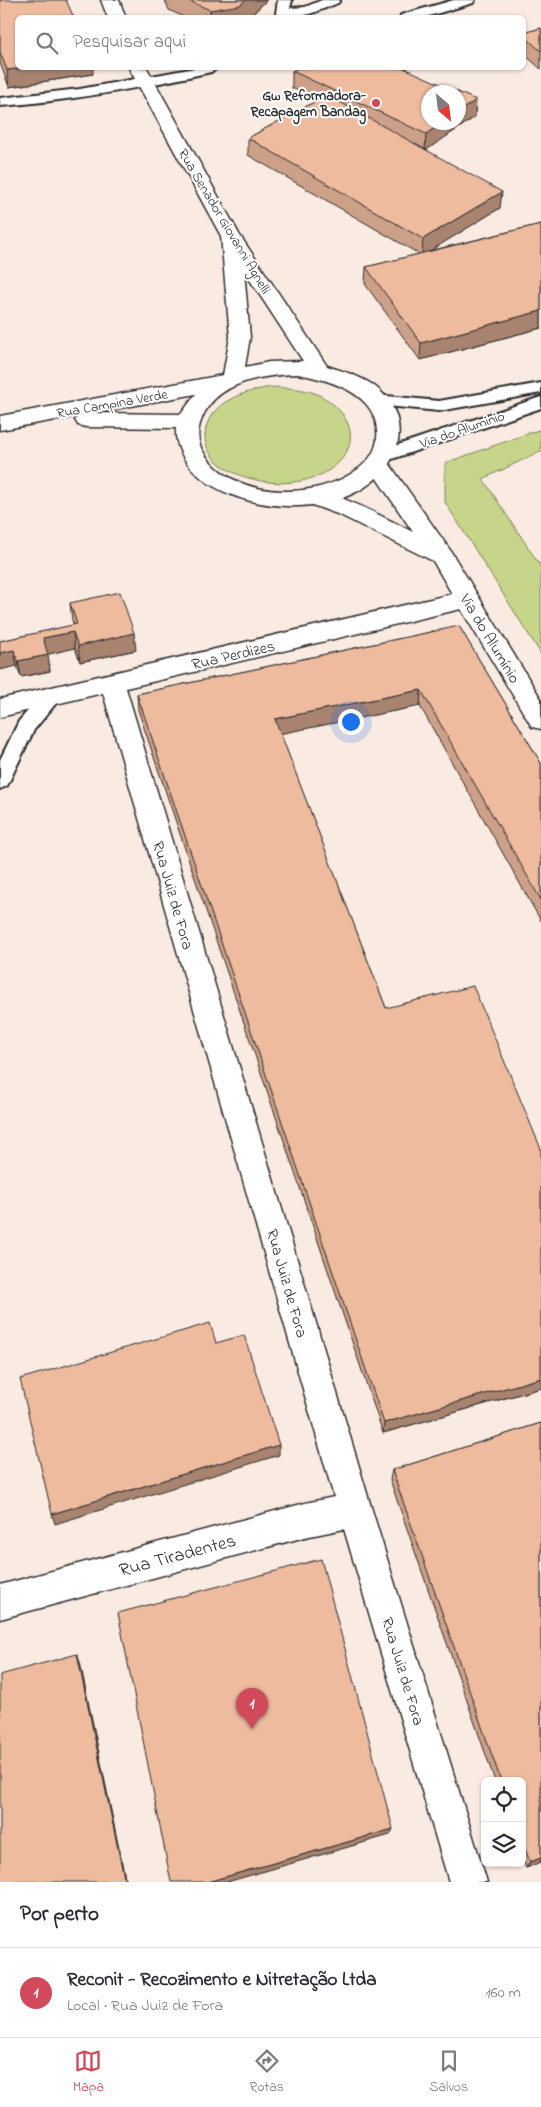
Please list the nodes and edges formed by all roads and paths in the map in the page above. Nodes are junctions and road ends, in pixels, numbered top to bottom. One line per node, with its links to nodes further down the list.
1 (110, 0): 5 (street)
2 (285, 0): 3 (lane)
3 (333, 0)
4 (468, 0): 6 (lane)
5 (116, 15)
6 (416, 15)
7 (191, 70): 8 (lane)
8 (142, 75): 9 (lane); 10 (street, Rua Senador Giovanni Agnelli)
9 (0, 102)
10 (229, 234): 11 (street, Rua Senador Giovanni Agnelli); 12 (street)
11 (319, 370): 12 (street); 14 (street)
12 (229, 380): 16 (street); 17 (street, Rua Campina Verde)
13 (541, 388): 14 (lane)
14 (376, 400): 18 (street)
15 (541, 402): 18 (lane, Via do Aluminio)
16 (190, 421): 17 (street, Rua Campina Verde); 19 (street)
17 (0, 425)
18 (381, 460): 19 (street); 20 (street, Via do Alumínio)
19 (312, 498): 20 (street)
20 (442, 556): 21 (street, Via do Alumínio)
21 (466, 599): 22 (street, Rua Perdizes); 25 (street, Via do Alumínio)
22 (112, 683): 23 (street, Rua Perdizes); 27 (street, Rua Juiz de Fora)
23 (50, 698): 24 (street, Rua Perdizes); 26 (lane)
24 (0, 708)
25 (541, 720)
26 (0, 781)
27 (355, 1510): 28 (street, Rua Tiradentes); 29 (street, Rua Juiz de Fora)
28 (0, 1602)
29 (468, 1882)

